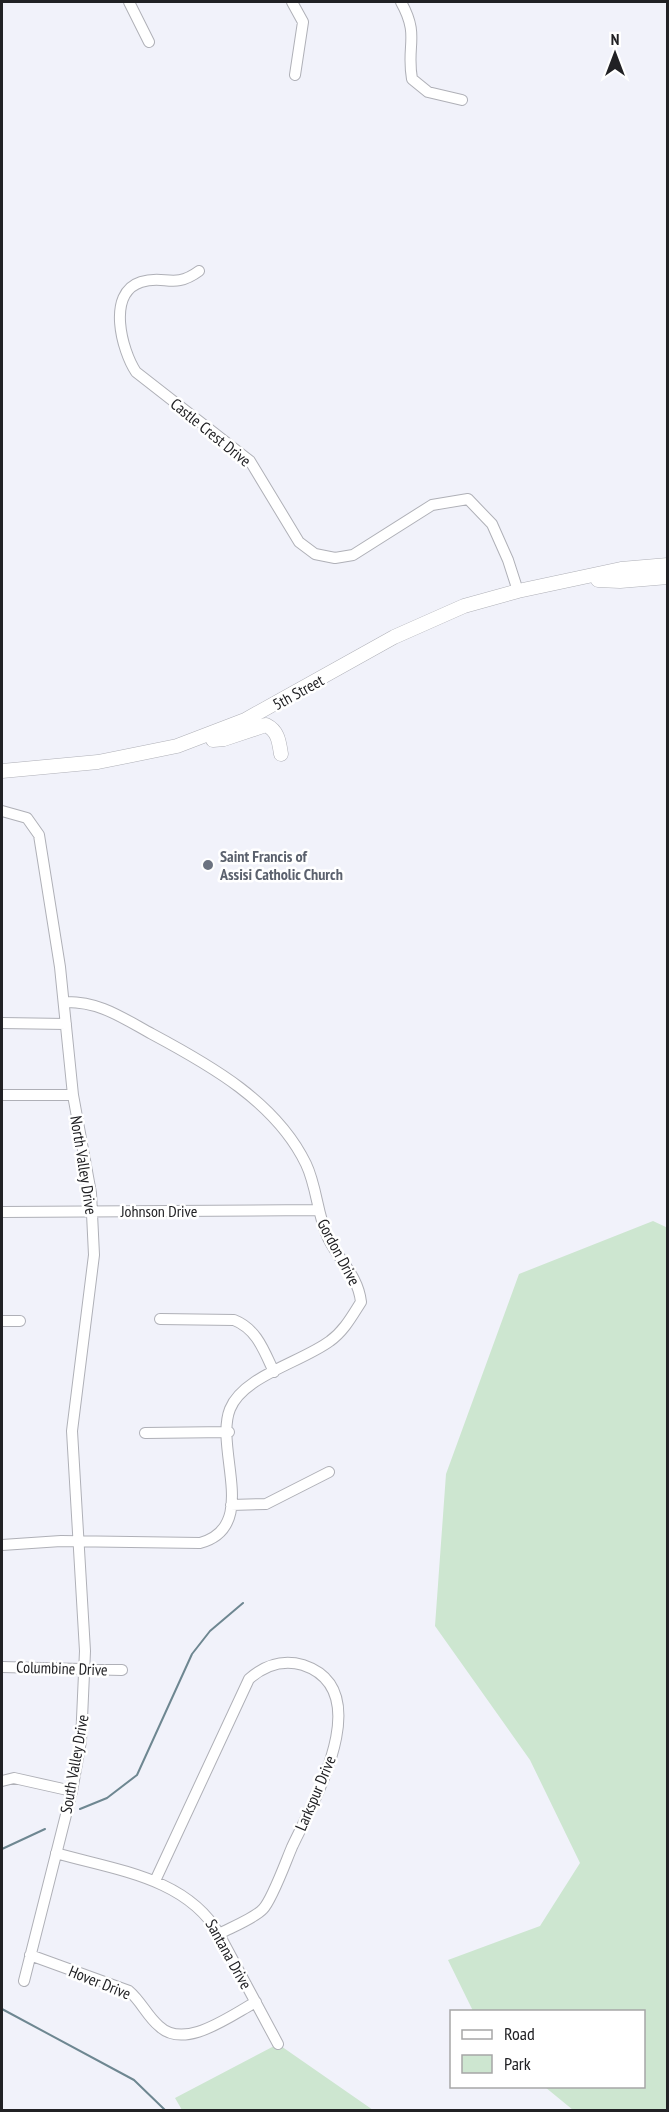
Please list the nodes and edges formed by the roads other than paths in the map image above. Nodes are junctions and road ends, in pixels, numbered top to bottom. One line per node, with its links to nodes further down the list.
1 (129, 2): 4 (street)
2 (292, 2): 5 (street)
3 (401, 2): 6 (street)
4 (149, 42)
5 (295, 75)
6 (462, 100)
7 (199, 271): 11 (street, Castle Crest Drive)
8 (668, 565): 10 (main road, 5th Street)
9 (668, 575): 10 (main road, 5th Street)
10 (584, 579): 11 (main road, 5th Street)
11 (518, 591): 12 (main road, 5th Street)
12 (190, 742): 13 (main road); 14 (main road, 5th Street)
13 (281, 754)
14 (2, 771)
15 (2, 811): 16 (street, North Valley Drive)
16 (64, 1002): 18 (street, North Valley Drive); 21 (street, Gordon Drive)
17 (2, 1023): 18 (street)
18 (66, 1024): 20 (street, North Valley Drive)
19 (2, 1095): 20 (street)
20 (73, 1095): 22 (street, North Valley Drive)
21 (317, 1210): 22 (street, Johnson Drive); 27 (street, Gordon Drive)
22 (92, 1211): 23 (street, Johnson Drive); 32 (street, North Valley Drive)
23 (2, 1212)
24 (160, 1319): 27 (street)
25 (2, 1321): 26 (street)
26 (20, 1321)
27 (274, 1372): 28 (street, Gordon Drive)
28 (229, 1432): 29 (street); 31 (street, Gordon Drive)
29 (145, 1433)
30 (329, 1472): 31 (street)
31 (231, 1505): 32 (street, Gordon Drive)
32 (77, 1542): 33 (street, Gordon Drive); 35 (street, South Valley Drive)
33 (2, 1545)
34 (2, 1667): 35 (street, Columbine Drive)
35 (86, 1667): 36 (street, Columbine Drive); 38 (street, South Valley Drive)
36 (122, 1670)
37 (2, 1781): 38 (street)
38 (72, 1791): 39 (street, South Valley Drive)
39 (56, 1853): 40 (street, Santana Drive); 42 (street, South Valley Drive)
40 (155, 1881): 41 (street, Santana Drive); 41 (street, Larkspur Drive)
41 (219, 1934): 44 (street, Santana Drive)
42 (30, 1955): 43 (street, South Valley Drive); 44 (street, Hover Drive)
43 (24, 1981)
44 (256, 2002): 45 (street, Santana Drive)
45 (278, 2044)

